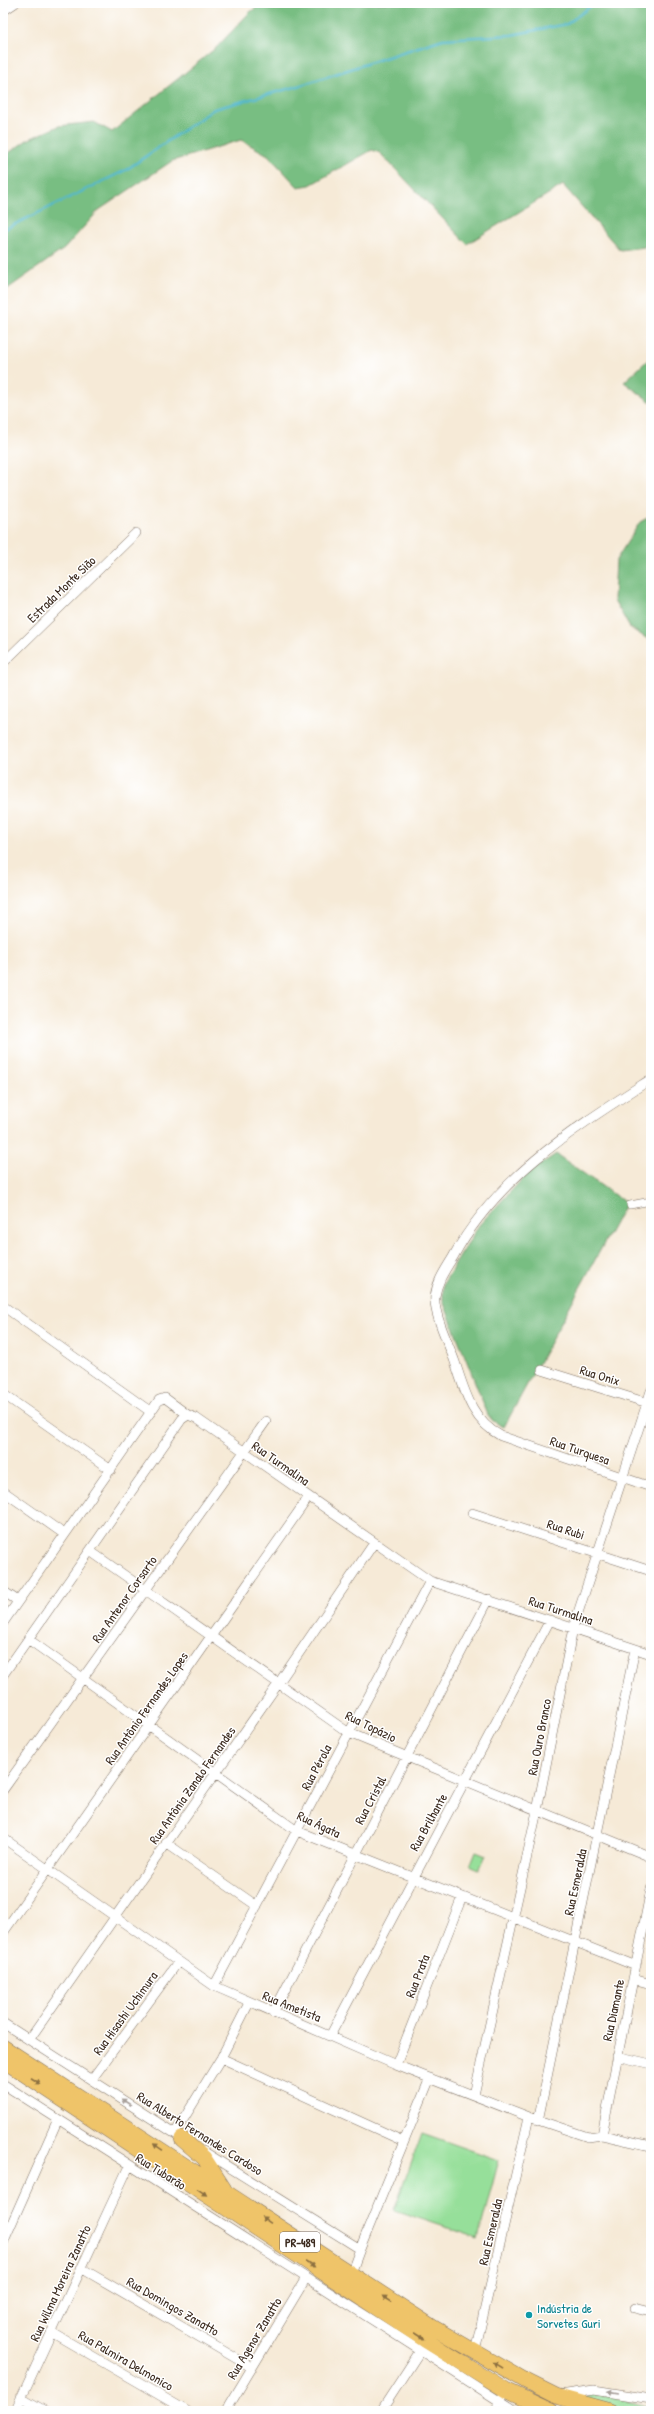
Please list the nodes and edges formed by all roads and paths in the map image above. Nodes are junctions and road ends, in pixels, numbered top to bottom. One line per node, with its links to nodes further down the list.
1 (14, 3): 2 (street)
2 (3, 11)
3 (136, 533): 4 (street, Estrada Monte Sião)
4 (3, 664)
5 (651, 1079): 18 (street, Rua Turquesa)
6 (651, 1200): 7 (street)
7 (630, 1205)
8 (3, 1306): 13 (street)
9 (542, 1370): 12 (street, Rua Onix)
10 (651, 1391): 12 (street, Rua Ouro Branco)
11 (3, 1394): 17 (street)
12 (649, 1403): 18 (street, Rua Ouro Branco)
13 (151, 1412): 14 (street, Rua Turmalina); 17 (street)
14 (188, 1415): 16 (street, Rua Turmalina); 25 (street)
15 (266, 1421): 16 (street, Rua Antenor Corsarto)
16 (244, 1452): 21 (street, Rua Turmalina); 29 (street, Rua Antenor Corsarto)
17 (111, 1470): 23 (street)
18 (623, 1478): 19 (street, Rua Turquesa); 26 (street, Rua Ouro Branco)
19 (651, 1487)
20 (3, 1491): 23 (street)
21 (308, 1498): 24 (street, Rua Turmalina); 36 (street, Rua Antônio Fernandes Lopes)
22 (472, 1513): 26 (street, Rua Rubi)
23 (64, 1534): 32 (street)
24 (374, 1543): 28 (street, Rua Turmalina); 42 (street, Rua Antônia Zanalo Fernandes)
25 (90, 1551): 29 (street, Rua Topázio); 37 (street)
26 (598, 1553): 27 (street, Rua Rubi); 35 (street, Rua Ouro Branco)
27 (651, 1571)
28 (430, 1581): 31 (street, Rua Turmalina); 44 (street, Rua Pérola)
29 (146, 1590): 36 (street, Rua Topázio); 41 (street, Rua Antenor Corsarto)
30 (3, 1591): 32 (street)
31 (490, 1599): 33 (street, Rua Turmalina); 45 (street, Rua Cristal)
32 (18, 1601): 34 (street)
33 (550, 1620): 35 (street, Rua Turmalina); 47 (street, Rua Brilhante)
34 (3, 1623)
35 (573, 1628): 38 (street, Rua Turmalina); 49 (street, Rua Ouro Branco)
36 (212, 1638): 42 (street, Rua Topázio); 43 (street, Rua Antônio Fernandes Lopes)
37 (28, 1639): 40 (street); 41 (street, Rua Ágata)
38 (636, 1649): 39 (street, Rua Turmalina); 51 (street, Rua Esmeralda)
39 (651, 1654)
40 (3, 1674)
41 (83, 1679): 43 (street, Rua Ágata); 48 (street, Rua Antenor Corsarto)
42 (278, 1684): 44 (street, Rua Topázio); 46 (street, Rua Antônia Zanalo Fernandes)
43 (150, 1726): 46 (street, Rua Ágata); 56 (street, Rua Antônio Fernandes Lopes)
44 (349, 1733): 45 (street, Rua Topázio); 50 (street, Rua Pérola)
45 (408, 1758): 47 (street, Rua Topázio); 54 (street, Rua Cristal)
46 (216, 1773): 50 (street, Rua Ágata); 53 (street, Rua Antônia Zanalo Fernandes)
47 (466, 1781): 49 (street, Rua Topázio); 57 (street, Rua Brilhante)
48 (3, 1790)
49 (537, 1811): 51 (street, Rua Topázio); 62 (street, Rua Ouro Branco)
50 (297, 1830): 54 (street, Rua Ágata); 60 (street, Rua Pérola)
51 (598, 1836): 55 (street, Rua Topázio); 64 (street, Rua Esmeralda)
52 (3, 1838): 56 (street, Rua Ametista)
53 (166, 1843): 60 (street); 61 (street, Rua Antônia Zanalo Fernandes)
54 (357, 1854): 57 (street, Rua Ágata); 71 (street, Rua Cristal)
55 (651, 1857)
56 (48, 1870): 61 (street, Rua Ametista); 63 (street, Rua Antônio Fernandes Lopes)
57 (413, 1877): 59 (street, Rua Ágata); 73 (street, Rua Brilhante)
58 (650, 1895): 66 (street, Rua Diamante)
59 (462, 1897): 62 (street, Rua Ágata); 80 (street, Rua Prata)
60 (257, 1906): 69 (street, Rua Pérola)
61 (115, 1917): 65 (street, Rua Ametista); 74 (street, Rua Antônia Zanalo Fernandes)
62 (514, 1918): 64 (street, Rua Ágata); 84 (street, Rua Ouro Branco)
63 (3, 1933)
64 (575, 1943): 66 (street, Rua Ágata); 87 (street, Rua Esmeralda)
65 (178, 1962): 69 (street, Rua Ametista); 82 (street, Rua Hisashi Uchimura)
66 (636, 1966): 67 (street, Rua Diamante)
67 (633, 1979): 68 (street); 76 (street, Rua Diamante)
68 (651, 1984)
69 (214, 1986): 70 (street, Rua Ametista)
70 (249, 2003): 71 (street, Rua Ametista); 77 (street)
71 (273, 2013): 73 (street, Rua Ametista)
72 (3, 2023): 74 (street, Rua Alberto Fernandes Cardoso)
73 (330, 2036): 80 (street, Rua Ametista)
74 (29, 2040): 82 (street, Rua Alberto Fernandes Cardoso)
75 (3, 2047): 93 (main road, PR-489 / PR-489, one-way to 75)
76 (617, 2056): 79 (street); 88 (street, Rua Diamante)
77 (221, 2058): 89 (street); 90 (street)
78 (3, 2060): 109 (main road, PR-489 / PR-489, one-way to 109)
79 (651, 2064)
80 (396, 2065): 81 (street, Rua Ametista)
81 (430, 2078): 84 (street, Rua Ametista); 90 (street)
82 (92, 2079): 89 (street, Rua Alberto Fernandes Cardoso, one-way to 82)
83 (3, 2084): 86 (street, Rua Tubarão)
84 (474, 2094): 85 (street, Rua Ametista)
85 (529, 2117): 87 (street, Rua Ametista); 103 (street, Rua Esmeralda)
86 (58, 2119): 92 (street, Rua Tubarão); 94 (street)
87 (538, 2120): 88 (street, Rua Ametista)
88 (602, 2135): 91 (street, Rua Ametista)
89 (178, 2136): 93 (main road); 95 (street, Rua Alberto Fernandes Cardoso)
90 (403, 2141): 95 (street)
91 (651, 2146)
92 (129, 2166): 96 (street, Rua Wilma Moreira Zanatto); 98 (street, Rua Tubarão)
93 (225, 2192): 97 (main road, PR-489 / PR-489, one-way to 93)
94 (3, 2244)
95 (360, 2249): 97 (street)
96 (81, 2268): 101 (street, Rua Wilma Moreira Zanatto); 104 (street, Rua Domingos Zanatto)
97 (350, 2276): 103 (main road, PR-489 / PR-489, one-way to 97)
98 (306, 2278): 102 (street, Rua Tubarão); 104 (street, Rua Agenor Zanatto)
99 (635, 2308): 100 (street)
100 (651, 2312)
101 (52, 2332): 107 (street, Rua Wilma Moreira Zanatto); 112 (street, Rua Palmira Delmonico)
102 (420, 2351): 109 (street, Rua Tubarão); 114 (street)
103 (475, 2352): 105 (main road, PR-489 / PR-489, one-way to 103)
104 (251, 2367): 113 (street, Rua Agenor Zanatto)
105 (526, 2382): 106 (main road, PR-489 / PR-489); 109 (main road)
106 (556, 2396): 108 (street, one-way to 106); 117 (main road, PR-489 / PR-489)
107 (21, 2397): 110 (street, Rua Wilma Moreira Zanatto); 111 (street)
108 (651, 2399)
109 (500, 2401): 115 (street, Rua Tubarão); 116 (main road, PR-489 / PR-489)
110 (15, 2411)
111 (45, 2411)
112 (187, 2411)
113 (226, 2411)
114 (381, 2411)
115 (516, 2411)
116 (551, 2411)
117 (611, 2411)

